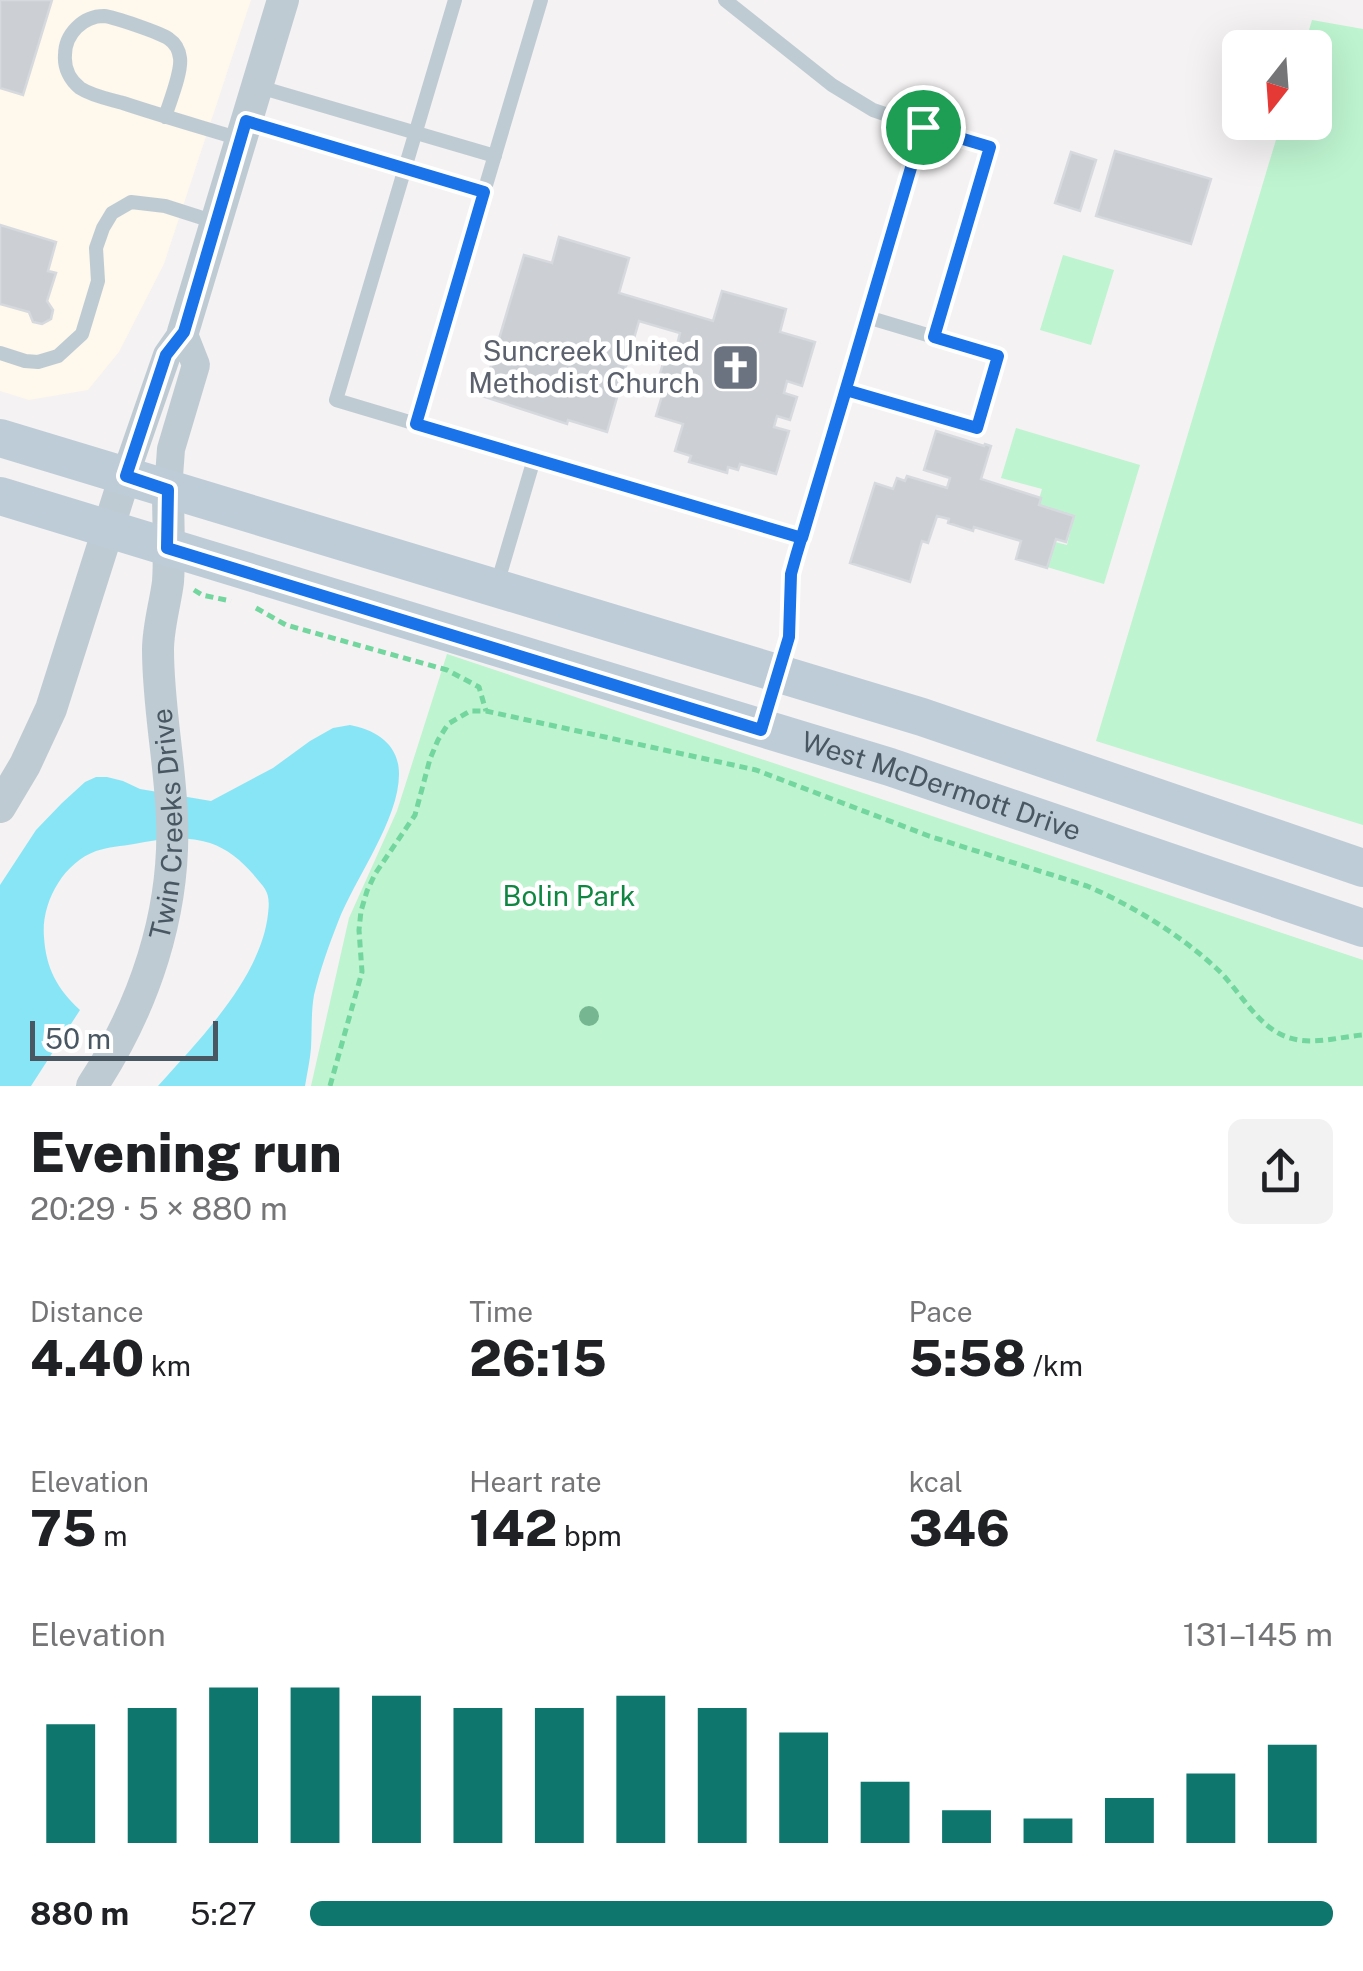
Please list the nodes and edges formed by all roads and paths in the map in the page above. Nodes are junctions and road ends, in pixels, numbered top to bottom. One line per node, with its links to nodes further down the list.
1 (283, 0): 5 (street)
2 (456, 0): 9 (lane)
3 (541, 0): 10 (lane)
4 (725, 0): 7 (lane)
5 (256, 86): 8 (street); 9 (lane)
6 (166, 116): 6 (lane); 8 (lane)
7 (923, 127): 14 (lane); 16 (lane)
8 (243, 130): 11 (lane); 13 (street)
9 (416, 133): 10 (lane); 11 (lane)
10 (494, 156): 12 (lane)
11 (406, 168): 12 (lane); 19 (lane)
12 (484, 192): 19 (lane)
13 (215, 222): 15 (street); 17 (lane)
14 (867, 317): 16 (lane); 18 (lane)
15 (184, 332): 22 (street); 23 (street)
16 (934, 337): 18 (lane)
17 (0, 354)
18 (846, 390): 26 (lane)
19 (416, 424): 21 (lane)
20 (0, 438): 22 (main road, West McDermott Drive)
21 (534, 459): 26 (lane); 28 (lane)
22 (126, 476): 23 (main road, West McDermott Drive); 25 (street)
23 (168, 490): 27 (street, Twin Creeks Drive); 28 (main road, West McDermott Drive)
24 (0, 496): 25 (main road, West McDermott Drive)
25 (107, 529): 27 (main road, West McDermott Drive); 34 (street)
26 (802, 538): 31 (lane)
27 (168, 564): 29 (path); 33 (main road, West McDermott Drive); 38 (street, Twin Creeks Drive)
28 (495, 588): 31 (main road, West McDermott Drive)
29 (236, 602)
30 (254, 606): 32 (path)
31 (778, 674): 33 (lane); 35 (main road, West McDermott Drive)
32 (486, 711): 37 (path); 39 (path)
33 (761, 730): 36 (main road, West McDermott Drive)
34 (0, 807)
35 (1363, 868)
36 (1363, 928)
37 (1363, 1034)
38 (92, 1086)
39 (330, 1086)

